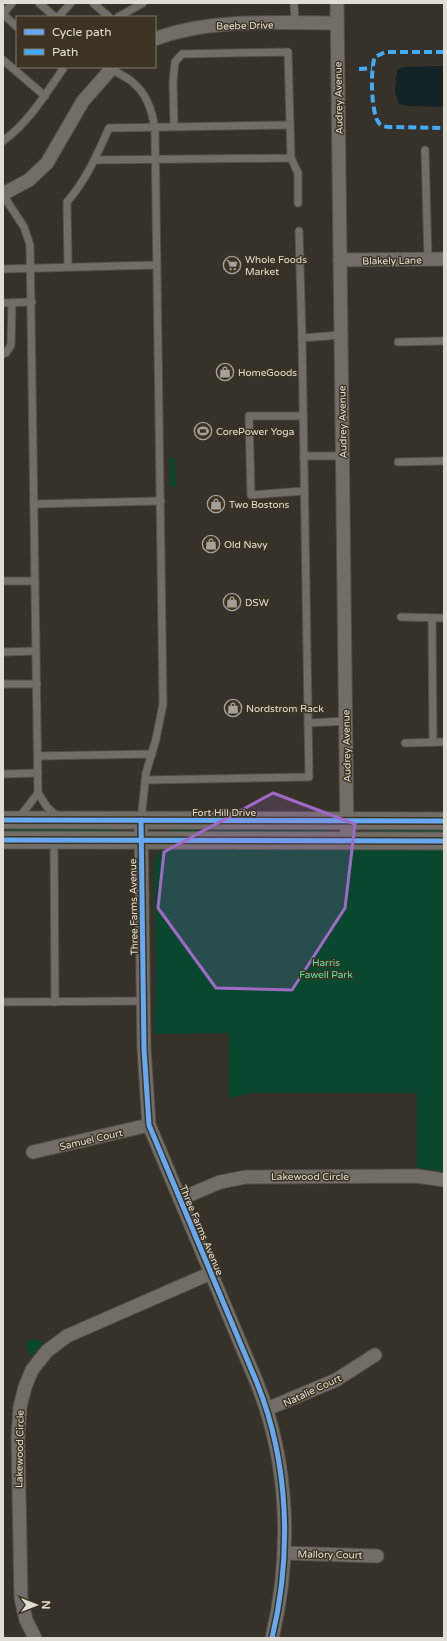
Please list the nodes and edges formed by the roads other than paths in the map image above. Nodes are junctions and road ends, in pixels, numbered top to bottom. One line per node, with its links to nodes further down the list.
1 (12, 3): 14 (lane)
2 (39, 3): 8 (lane)
3 (71, 3): 9 (lane)
4 (93, 3): 10 (lane)
5 (143, 3): 11 (lane)
6 (294, 3): 12 (lane)
7 (337, 3): 13 (street, Audrey Avenue)
8 (55, 16)
9 (57, 16)
10 (108, 16)
11 (120, 16)
12 (295, 23): 13 (street, Beebe Drive); 15 (street, Beebe Drive)
13 (337, 23): 33 (street, Audrey Avenue)
14 (16, 26)
15 (156, 40)
16 (3, 60): 19 (lane)
17 (62, 68): 19 (lane)
18 (112, 68): 22 (lane); 28 (street)
19 (45, 96): 23 (lane)
20 (174, 125): 21 (lane); 21 (lane); 22 (lane)
21 (290, 125): 26 (lane)
22 (155, 126): 25 (lane); 27 (lane)
23 (3, 141)
24 (425, 150): 31 (lane)
25 (156, 158): 26 (lane); 27 (lane); 34 (lane)
26 (291, 158): 29 (lane)
27 (95, 160): 35 (lane)
28 (3, 195): 37 (lane)
29 (298, 203)
30 (299, 231): 42 (lane)
31 (428, 259): 32 (street, Blakely Lane); 33 (street, Blakely Lane)
32 (444, 259)
33 (340, 260): 41 (street, Audrey Avenue)
34 (157, 265): 35 (lane); 52 (lane)
35 (68, 266): 37 (lane)
36 (3, 269): 37 (lane)
37 (31, 269): 38 (lane)
38 (32, 302): 40 (lane); 53 (lane)
39 (3, 303): 40 (lane)
40 (12, 303): 45 (lane)
41 (341, 335): 42 (lane); 48 (street, Audrey Avenue)
42 (302, 338): 46 (lane)
43 (444, 340): 44 (lane)
44 (398, 342)
45 (3, 354)
46 (303, 416): 47 (lane); 51 (lane)
47 (304, 456): 48 (lane); 51 (lane)
48 (342, 456): 63 (street, Audrey Avenue)
49 (444, 461): 50 (lane)
50 (398, 462)
51 (304, 491): 64 (lane)
52 (161, 501): 53 (lane); 68 (lane)
53 (34, 504): 54 (lane)
54 (35, 581): 55 (lane); 59 (lane)
55 (3, 582)
56 (401, 617): 57 (lane)
57 (432, 618): 58 (lane); 65 (lane)
58 (444, 618)
59 (36, 651): 60 (lane); 62 (lane)
60 (3, 652)
61 (3, 684): 62 (lane)
62 (37, 684): 69 (lane)
63 (345, 721): 64 (lane); 77 (street, Audrey Avenue)
64 (308, 723): 72 (lane)
65 (433, 742): 66 (lane); 67 (lane)
66 (444, 742)
67 (404, 743)
68 (152, 754): 69 (lane); 72 (lane)
69 (38, 756): 71 (lane)
70 (3, 774): 71 (lane)
71 (38, 774): 73 (lane)
72 (145, 780): 76 (lane)
73 (38, 793): 74 (lane); 75 (lane)
74 (10, 820): 75 (street, Fort Hill Drive)
75 (61, 820): 76 (street, Fort Hill Drive)
76 (141, 820): 77 (street, Fort Hill Drive); 81 (street, Three Farms Avenue)
77 (347, 821): 78 (street, Fort Hill Drive); 82 (street, Audrey Avenue)
78 (444, 821)
79 (3, 840): 80 (street)
80 (54, 840): 81 (street); 86 (lane)
81 (141, 840): 82 (street); 84 (street, Three Farms Avenue)
82 (347, 841): 83 (street)
83 (444, 841)
84 (144, 1001): 86 (lane); 87 (street, Three Farms Avenue)
85 (3, 1002): 86 (lane)
86 (55, 1002)
87 (149, 1125): 88 (street, Samuel Court); 90 (street, Three Farms Avenue)
88 (33, 1152)
89 (444, 1180): 90 (street, Lakewood Circle)
90 (180, 1199): 91 (street, Three Farms Avenue)
91 (211, 1273): 93 (street, Three Farms Avenue); 96 (street, Lakewood Circle)
92 (375, 1354): 93 (street, Natalie Court)
93 (267, 1410): 94 (street, Three Farms Avenue)
94 (284, 1553): 95 (street, Mallory Court); 97 (street, Three Farms Avenue)
95 (377, 1556)
96 (35, 1638)
97 (272, 1638)

